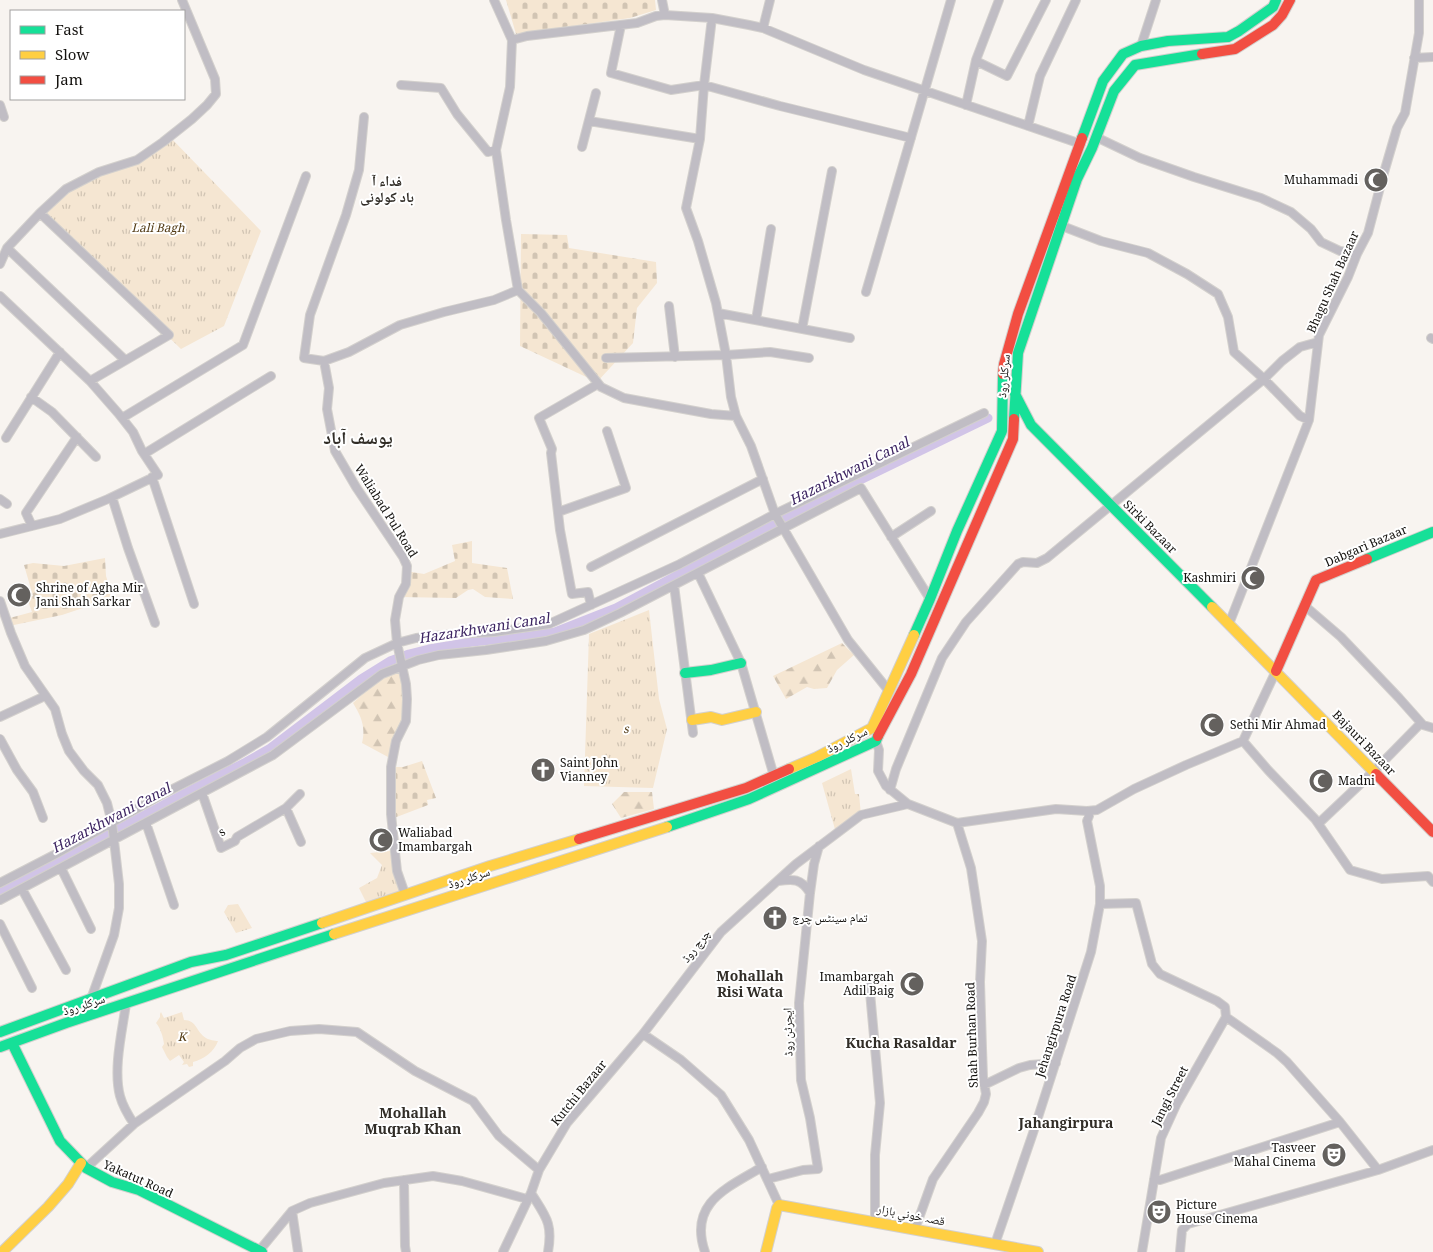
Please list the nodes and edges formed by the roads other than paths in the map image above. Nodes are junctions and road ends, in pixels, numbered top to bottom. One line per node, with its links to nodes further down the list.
1 (182, 0): 42 (street)
2 (494, 0): 18 (street)
3 (662, 0): 13 (street)
4 (770, 0): 16 (street)
5 (951, 0): 26 (street)
6 (1000, 0): 23 (street)
7 (1046, 0): 23 (street)
8 (1076, 0): 33 (street)
9 (1156, 0): 19 (street)
10 (1276, 0): 17 (main road)
11 (1290, 0): 20 (main road, سرکلر روڈ)
12 (1419, 0): 22 (street, Bhagu Shah Bazaar)
13 (665, 15): 14 (street); 15 (street)
14 (712, 18): 16 (street); 25 (street)
15 (621, 25): 18 (street); 25 (street)
16 (763, 28): 26 (street)
17 (1228, 36): 19 (main road); 20 (main road)
18 (512, 40): 39 (street)
19 (1141, 46): 37 (main road)
20 (1235, 48): 34 (main road, سرکلر روڈ)
21 (1433, 57): 22 (street)
22 (1414, 58): 46 (street, Bhagu Shah Bazaar)
23 (976, 61): 28 (street)
24 (401, 85): 39 (street)
25 (704, 85): 35 (street); 36 (street)
26 (926, 91): 28 (street); 35 (street)
27 (596, 93): 32 (street)
28 (966, 104): 33 (street)
29 (0, 105): 30 (street)
30 (4, 117)
31 (364, 117): 65 (street)
32 (589, 121): 36 (street); 38 (street)
33 (1028, 126): 37 (street)
34 (1096, 136): 43 (main road, سرکلر روڈ); 46 (street)
35 (911, 138): 49 (street)
36 (700, 139): 52 (street)
37 (1081, 144): 53 (main road)
38 (582, 147)
39 (496, 150): 48 (street)
40 (832, 171): 56 (street)
41 (306, 176): 75 (street)
42 (40, 213): 45 (street); 64 (street)
43 (1062, 226): 54 (main road, سرکلر روڈ); 67 (street)
44 (771, 229): 55 (street)
45 (7, 248): 47 (street); 64 (street)
46 (1357, 254): 58 (street, Bhagu Shah Bazaar)
47 (0, 264)
48 (518, 290): 65 (street); 69 (street)
49 (866, 292)
50 (0, 296): 59 (street)
51 (669, 306): 61 (street)
52 (718, 313): 55 (street); 60 (street)
53 (1018, 314): 54 (main road); 71 (main road)
54 (1030, 319): 70 (main road, سرکلر روڈ)
55 (756, 320): 56 (street)
56 (802, 329): 57 (street)
57 (850, 338)
58 (1318, 342): 67 (street); 76 (street, Bhagu Shah Bazaar)
59 (60, 352): 68 (street); 72 (street)
60 (726, 356): 61 (street); 63 (street); 74 (street)
61 (674, 357): 62 (street)
62 (606, 358)
63 (809, 358)
64 (125, 360): 68 (street)
65 (324, 361): 106 (street, Waliabad Pul Road)
66 (271, 376): 82 (street)
67 (1264, 379): 76 (street); 87 (street)
68 (90, 381): 75 (street)
69 (598, 384): 74 (street); 89 (street)
70 (1015, 394): 71 (main road); 79 (main road, سرکلر روڈ); 87 (main road, Sirki Bazaar)
71 (1002, 396): 78 (main road)
72 (31, 397): 80 (street); 81 (street)
73 (984, 413): 90 (street)
74 (736, 416): 85 (street)
75 (122, 418): 82 (street)
76 (1308, 420): 105 (street, Bhagu Shah Bazaar)
77 (607, 431): 89 (street)
78 (1002, 431): 79 (main road); 99 (main road)
79 (1014, 431): 121 (main road, سرکلر روڈ)
80 (77, 437): 83 (street); 91 (street)
81 (6, 438)
82 (144, 454): 84 (street)
83 (96, 456)
84 (152, 477): 86 (street); 101 (street)
85 (763, 479): 90 (street); 96 (street)
86 (112, 497): 91 (street); 104 (street)
87 (1112, 506): 105 (main road, Sirki Bazaar); 125 (street)
88 (931, 511): 95 (street)
89 (558, 512): 102 (street)
90 (775, 514): 92 (street); 102 (street)
91 (32, 526): 94 (street)
92 (783, 528): 95 (street); 97 (street); 111 (street)
93 (1433, 532): 103 (main road, Dabgari Bazaar)
94 (0, 534)
95 (891, 537): 99 (street)
96 (591, 567)
97 (698, 573): 98 (street); 107 (street)
98 (674, 585): 108 (street); 110 (street)
99 (930, 600): 111 (main road)
100 (0, 601): 112 (street)
101 (194, 604)
102 (591, 605): 106 (street)
103 (1305, 606): 109 (main road, Dabgari Bazaar); 116 (street)
104 (155, 623)
105 (1230, 624): 109 (main road, Sirki Bazaar)
106 (397, 643): 108 (street, Waliabad Pul Road); 132 (street)
107 (740, 663): 110 (main road); 113 (street)
108 (402, 665): 126 (street); 146 (street)
109 (1276, 671): 122 (street); 123 (main road, Bajauri Bazaar)
110 (685, 672): 115 (street)
111 (889, 691): 117 (main road)
112 (46, 696): 114 (street); 132 (street)
113 (756, 712): 115 (main road); 124 (street)
114 (0, 717)
115 (692, 720): 119 (street)
116 (1421, 723): 118 (street); 123 (street)
117 (872, 728): 121 (main road); 124 (main road)
118 (1433, 728)
119 (694, 733)
120 (0, 739): 131 (street)
121 (876, 740): 125 (street); 150 (main road, سرکلر روڈ)
122 (1243, 741): 130 (street); 134 (street)
123 (1374, 771): 134 (street); 136 (main road, Bajauri Bazaar)
124 (774, 776): 146 (main road)
125 (890, 790): 128 (street)
126 (202, 794): 129 (street, s); 133 (street)
127 (300, 794): 129 (street, s)
128 (908, 804): 135 (street); 139 (street, چرچ روڈ)
129 (286, 808): 138 (street)
130 (1087, 811): 135 (street); 148 (street, Jehangirpura Road)
131 (43, 818)
132 (112, 823): 137 (street); 143 (street)
133 (146, 823): 137 (street); 149 (street)
134 (1319, 823): 142 (street)
135 (957, 824): 164 (street, Shah Burhan Road)
136 (1433, 832)
137 (113, 840): 140 (street); 156 (street)
138 (301, 842)
139 (819, 846): 141 (street, چرچ روڈ); 145 (street)
140 (61, 868): 144 (street); 152 (street)
141 (777, 881): 145 (street); 161 (street, چرچ روڈ)
142 (1433, 882)
143 (0, 883)
144 (22, 889): 147 (street); 153 (street)
145 (810, 893): 172 (street, ایجرٹن روڈ)
146 (405, 894): 150 (main road); 156 (main road)
147 (0, 900)
148 (1100, 904): 158 (street); 163 (street, Jehangirpura Road)
149 (174, 905)
150 (410, 909): 157 (main road, سرکلر روڈ)
151 (0, 924): 155 (street)
152 (91, 929)
153 (66, 970)
154 (870, 982): 178 (street)
155 (32, 988)
156 (91, 999): 159 (main road); 160 (main road)
157 (126, 1004): 159 (main road, سرکلر روڈ); 166 (street)
158 (1226, 1016): 165 (street); 173 (street, Jangi Street)
159 (83, 1018): 162 (main road, سرکلر روڈ)
160 (0, 1032)
161 (643, 1034): 169 (street); 170 (street, Kutchi Bazaar)
162 (3, 1045): 168 (main road, Yakatut Road)
163 (1056, 1063): 164 (street); 180 (street, Jehangirpura Road)
164 (984, 1085): 179 (street, Shah Burhan Road)
165 (1340, 1122): 171 (street); 173 (street)
166 (134, 1124): 168 (street); 170 (street)
167 (1433, 1150): 171 (street)
168 (84, 1166): 181 (main road, Yakatut Road); 182 (main road)
169 (762, 1167): 172 (street); 187 (street)
170 (539, 1170): 175 (street, Kutchi Bazaar)
171 (1378, 1170): 191 (street)
172 (768, 1179): 176 (street)
173 (1154, 1179): 190 (street, Jangi Street)
174 (404, 1180): 175 (street); 177 (street); 184 (street)
175 (529, 1196): 185 (street, Kutchi Bazaar); 186 (street)
176 (779, 1205): 178 (main road, قصہ خوني بازار); 188 (main road)
177 (292, 1211): 181 (street); 183 (street)
178 (875, 1222): 179 (main road, قصہ خوني بازار)
179 (915, 1229): 180 (main road, قصہ خوني بازار)
180 (990, 1246): 189 (main road, قصہ خوني بازار)
181 (260, 1251)
182 (2, 1252)
183 (298, 1252)
184 (406, 1252)
185 (503, 1252)
186 (548, 1252)
187 (705, 1252)
188 (766, 1252)
189 (1038, 1252)
190 (1142, 1252)
191 (1180, 1252)

